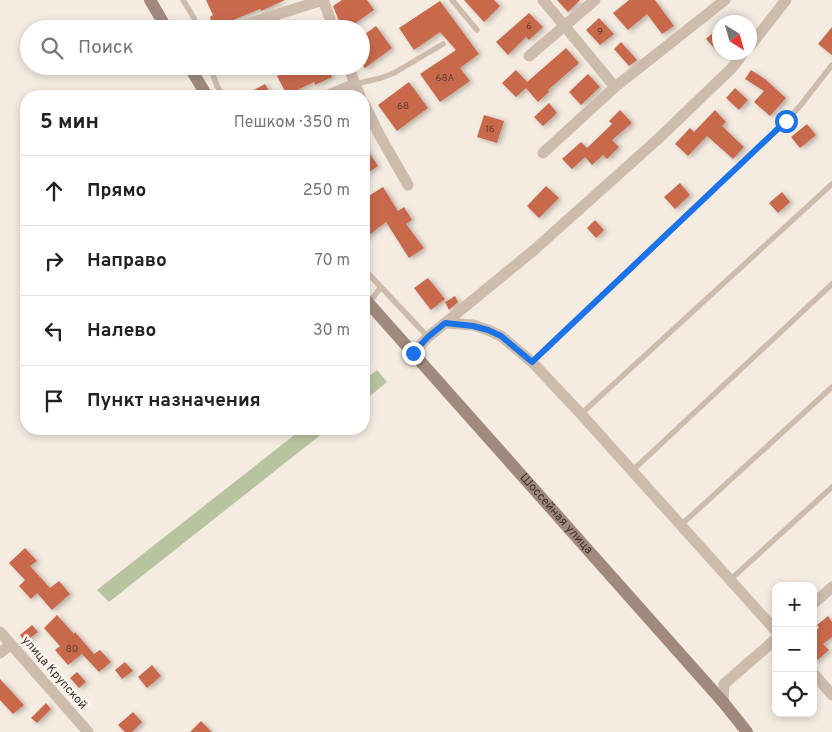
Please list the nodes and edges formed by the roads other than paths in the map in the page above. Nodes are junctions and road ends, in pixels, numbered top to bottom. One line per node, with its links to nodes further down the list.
1 (150, 0): 9 (street)
2 (183, 0): 10 (lane)
3 (323, 0): 11 (street); 12 (street)
4 (452, 0): 14 (lane)
5 (543, 0): 13 (street)
6 (595, 0): 13 (street)
7 (725, 0): 24 (street)
8 (786, 0): 15 (street)
9 (162, 20)
10 (195, 20)
11 (260, 20)
12 (331, 20)
13 (565, 26): 17 (street); 24 (street)
14 (477, 30)
15 (757, 37)
16 (443, 44): 23 (lane)
17 (529, 56)
18 (738, 60): 38 (street)
19 (832, 64): 41 (lane)
20 (194, 75): 25 (street)
21 (213, 75): 26 (lane)
22 (352, 75): 23 (street)
23 (355, 84): 27 (street); 28 (street)
24 (616, 88): 30 (street)
25 (203, 90)
26 (219, 90)
27 (340, 90)
28 (358, 90)
29 (370, 116): 32 (street)
30 (543, 153)
31 (832, 184): 43 (lane)
32 (408, 185)
33 (370, 275): 35 (lane)
34 (832, 284): 44 (lane)
35 (381, 287): 36 (lane); 39 (lane)
36 (370, 297)
37 (370, 305): 40 (street, Шоссейная улица)
38 (445, 323): 39 (street); 41 (street)
39 (428, 337): 40 (street)
40 (413, 353): 57 (street, Шоссейная улица)
41 (532, 362): 43 (street)
42 (832, 387): 46 (lane)
43 (581, 414): 44 (street)
44 (632, 471): 46 (street)
45 (832, 487): 47 (lane)
46 (681, 525): 47 (street)
47 (730, 581): 50 (street)
48 (832, 587): 49 (street)
49 (817, 600)
50 (772, 627)
51 (0, 632): 53 (street, улица Крупской)
52 (772, 642): 57 (street)
53 (10, 644): 54 (street); 58 (street, улица Крупской)
54 (0, 653)
55 (817, 678): 56 (street)
56 (832, 695)
57 (722, 702): 59 (street, Шоссейная улица)
58 (88, 732)
59 (747, 732)

